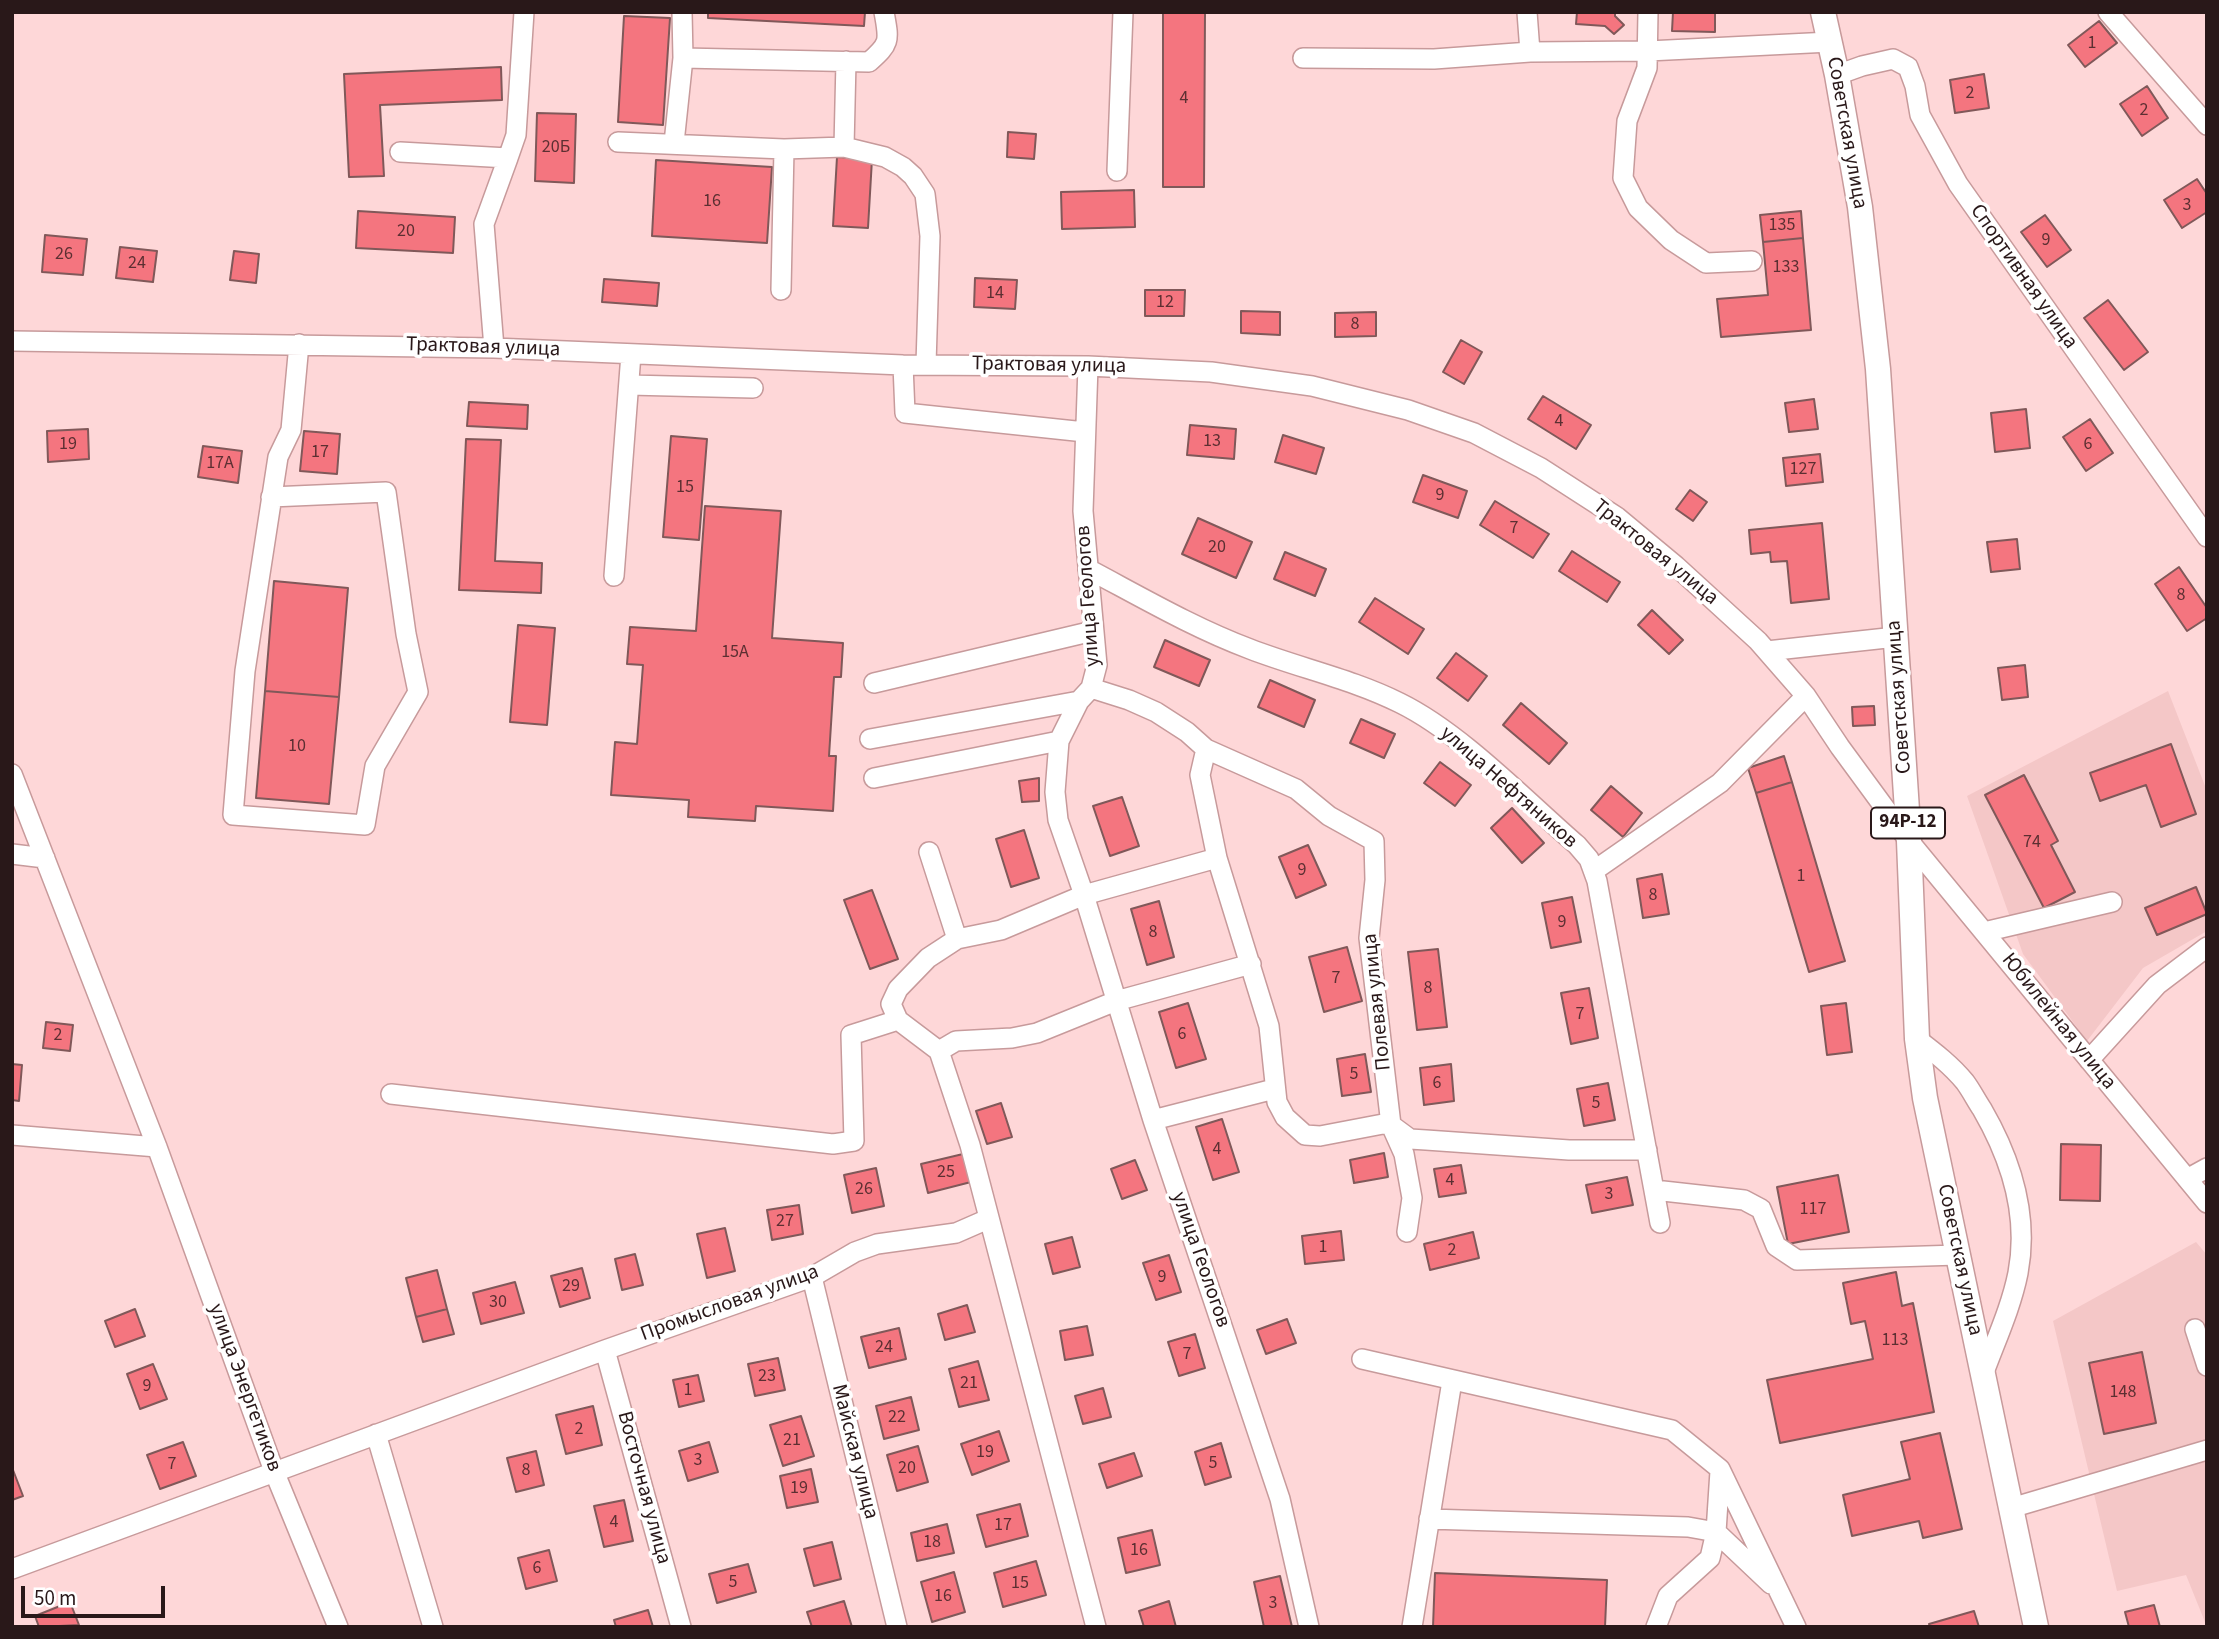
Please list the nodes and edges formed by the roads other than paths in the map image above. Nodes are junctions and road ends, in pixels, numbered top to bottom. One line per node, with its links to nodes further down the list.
1 (524, 12): 22 (street)
2 (682, 12): 12 (street)
3 (884, 12): 14 (street)
4 (1123, 12): 23 (street)
5 (1527, 12): 11 (street)
6 (1648, 12): 10 (street)
7 (1823, 12): 9 (main road, Советская улица / 94Р-12)
8 (2108, 12): 16 (street)
9 (1830, 42): 10 (street); 15 (main road, Советская улица / 94Р-12)
10 (1648, 51): 11 (street); 24 (street)
11 (1530, 52): 13 (street)
12 (683, 58): 14 (street); 18 (street)
13 (1303, 58)
14 (846, 61): 19 (street)
15 (1837, 75): 37 (street, Спортивная улица); 41 (main road, Советская улица / 94Р-12)
16 (2206, 124)
17 (618, 142): 18 (street)
18 (674, 143): 20 (street)
19 (844, 147): 20 (street); 30 (street)
20 (784, 149): 25 (street)
21 (400, 152): 22 (street)
22 (508, 158): 28 (street)
23 (1117, 171)
24 (1752, 261)
25 (781, 290)
26 (12, 341): 27 (street, Трактовая улица)
27 (299, 344): 28 (street, Трактовая улица); 36 (street)
28 (495, 348): 29 (street, Трактовая улица)
29 (631, 354): 31 (street, Трактовая улица); 33 (street)
30 (926, 364): 31 (street, Трактовая улица); 32 (street, Трактовая улица)
31 (903, 365): 35 (street)
32 (1088, 366): 35 (street, улица Геологов); 42 (street, Трактовая улица)
33 (629, 385): 34 (street); 39 (street)
34 (753, 388)
35 (1085, 432): 38 (street, улица Геологов)
36 (271, 497): 36 (street)
37 (2207, 537)
38 (1088, 569): 40 (street, улица Геологов); 56 (street, улица Нефтяников)
39 (614, 576)
40 (1093, 631): 43 (street); 44 (street, улица Геологов)
41 (1896, 637): 42 (street); 51 (main road, Советская улица / 94Р-12)
42 (1767, 651): 45 (street, Трактовая улица)
43 (874, 683)
44 (1085, 694): 46 (street); 47 (street, улица Геологов); 48 (street, Полевая улица)
45 (1806, 696): 51 (street, Трактовая улица); 56 (street)
46 (870, 739)
47 (1059, 741): 50 (street); 57 (street, улица Геологов)
48 (1206, 749): 55 (street); 71 (street, Полевая улица)
49 (12, 774): 54 (street, улица Энергетиков)
50 (874, 778)
51 (1909, 841): 59 (street, Юбилейная улица); 65 (main road, Советская улица / 94Р-12)
52 (929, 852): 60 (street)
53 (12, 854): 54 (street)
54 (45, 858): 73 (street, улица Энергетиков)
55 (1217, 858): 57 (street); 62 (street)
56 (1595, 870): 74 (street, улица Нефтяников)
57 (1084, 895): 60 (street); 63 (street, улица Геологов)
58 (2112, 902): 59 (street)
59 (1984, 932): 67 (street, Юбилейная улица)
60 (957, 939): 64 (street)
61 (2207, 947): 67 (street)
62 (1251, 964): 63 (street); 68 (street)
63 (1116, 1001): 66 (street); 70 (street, улица Геологов)
64 (898, 1020): 66 (street); 69 (street)
65 (1917, 1039): 82 (main road, Советская улица / 94Р-12); 88 (street)
66 (939, 1051): 79 (street)
67 (2089, 1060): 76 (street, Юбилейная улица)
68 (1274, 1089): 70 (street); 71 (street)
69 (391, 1094)
70 (1153, 1121): 104 (street, улица Геологов)
71 (1391, 1125): 74 (street); 81 (street, Полевая улица)
72 (12, 1135): 73 (street)
73 (157, 1147): 93 (street, улица Энергетиков)
74 (1647, 1150): 77 (street, улица Нефтяников)
75 (2207, 1168): 76 (street)
76 (2187, 1179): 78 (street, Юбилейная улица)
77 (1654, 1190): 80 (street, улица Нефтяников); 82 (street)
78 (2207, 1203)
79 (988, 1219): 83 (street, Промысловая улица); 103 (street)
80 (1660, 1223)
81 (1407, 1232)
82 (1958, 1255): 88 (main road, Советская улица / 94Р-12)
83 (812, 1277): 85 (street, Промысловая улица); 102 (street, Майская улица)
84 (2195, 1329): 87 (street)
85 (605, 1350): 90 (street, Промысловая улица); 101 (street, Восточная улица)
86 (1362, 1359): 89 (street)
87 (2207, 1366)
88 (1983, 1375): 94 (main road, Советская улица / 94Р-12)
89 (1452, 1381): 92 (street); 95 (street)
90 (376, 1434): 93 (street, Промысловая улица); 100 (street)
91 (2207, 1450): 94 (street)
92 (1720, 1469): 96 (street); 98 (street)
93 (274, 1471): 97 (street, Промысловая улица); 99 (street, улица Энергетиков)
94 (2011, 1508): 108 (main road, Советская улица / 94Р-12)
95 (1429, 1519): 96 (street); 105 (street)
96 (1716, 1532): 98 (street); 106 (street)
97 (12, 1569)
98 (1780, 1593): 107 (street)
99 (338, 1627)
100 (433, 1627)
101 (681, 1627)
102 (897, 1627)
103 (1096, 1627)
104 (1310, 1627)
105 (1412, 1627)
106 (1656, 1627)
107 (1796, 1627)
108 (2036, 1627)

